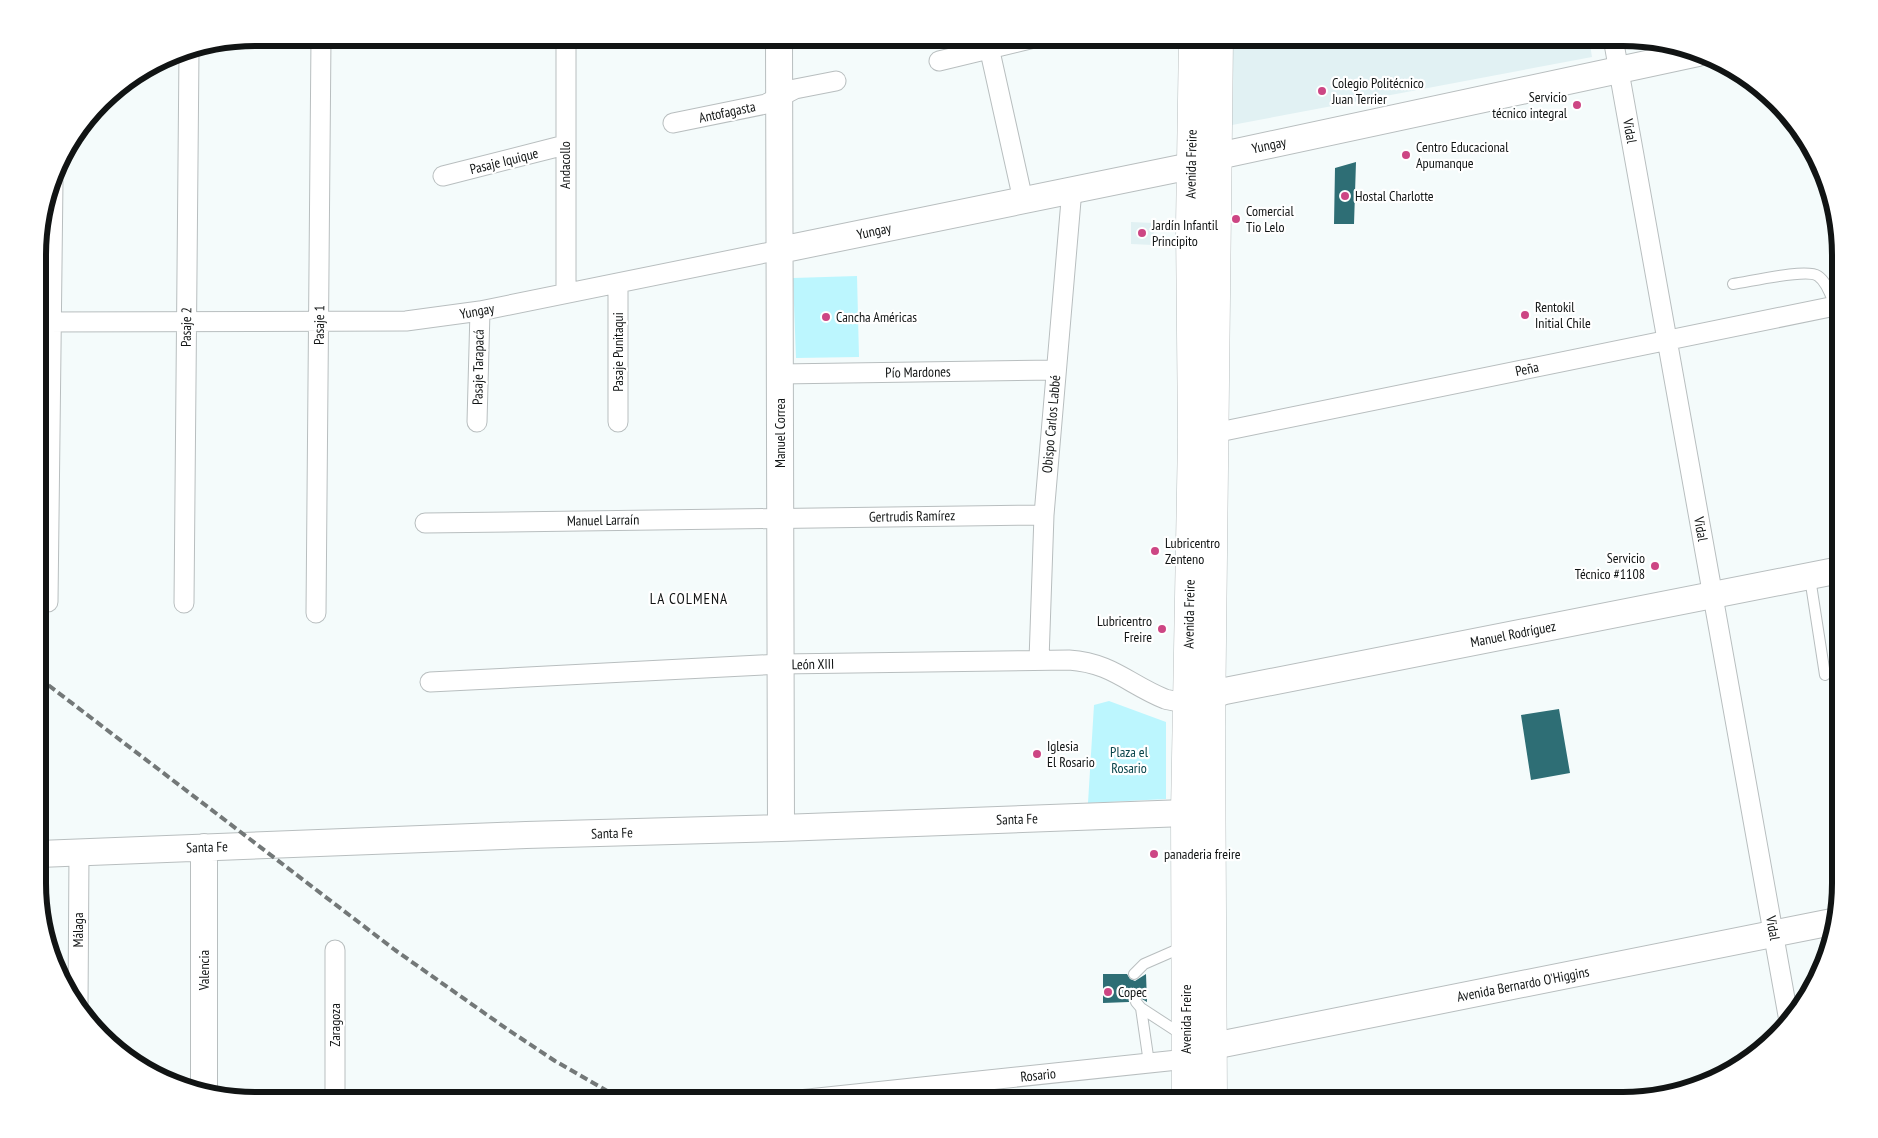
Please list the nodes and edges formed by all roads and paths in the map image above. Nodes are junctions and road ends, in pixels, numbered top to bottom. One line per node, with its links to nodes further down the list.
1 (321, 46): 32 (street, Pasaje 1)
2 (566, 46): 16 (street, Andacollo)
3 (779, 46): 14 (street, Manuel Correa)
4 (980, 46): 11 (street)
5 (989, 46): 21 (street)
6 (1193, 46): 18 (main road, Avenida Freire)
7 (1219, 46): 17 (main road, Avenida Freire)
8 (1614, 46): 12 (street, Vidal)
9 (1686, 56): 12 (street, Yungay)
10 (189, 57): 31 (street, Pasaje 2)
11 (939, 61)
12 (1619, 70): 17 (street, Yungay); 33 (street, Vidal)
13 (836, 81): 14 (street, Antofagasta)
14 (780, 95): 15 (street, Antofagasta); 23 (street, Manuel Correa)
15 (673, 123)
16 (565, 145): 19 (street, Pasaje Iquique); 26 (street, Andacollo)
17 (1218, 156): 18 (street, Yungay); 38 (main road, Avenida Freire)
18 (1191, 166): 20 (street, Yungay); 52 (main road, Avenida Freire)
19 (443, 176)
20 (1072, 189): 21 (street, Yungay); 34 (street, Obispo Carlos Labbé)
21 (1023, 200): 23 (street, Yungay)
22 (52, 207): 30 (street)
23 (780, 250): 24 (street, Yungay); 35 (street, Manuel Correa)
24 (618, 283): 26 (street, Yungay); 37 (street, Pasaje Punitaqui)
25 (1733, 284): 27 (lane)
26 (566, 293): 29 (street, Yungay)
27 (1832, 295)
28 (1832, 306): 33 (street, Peña)
29 (480, 311): 32 (street, Yungay); 36 (street, Pasaje Tarapacá)
30 (46, 322): 31 (street, Yungay); 45 (street)
31 (186, 323): 32 (street, Yungay); 46 (street, Pasaje 2)
32 (319, 323): 47 (street, Pasaje 1)
33 (1668, 340): 38 (street, Peña); 44 (street, Vidal)
34 (1056, 370): 35 (street, Pío Mardones); 39 (street, Obispo Carlos Labbé)
35 (780, 374): 40 (street, Manuel Correa)
36 (477, 422)
37 (618, 422)
38 (1214, 433): 52 (main road, Avenida Freire)
39 (1044, 514): 40 (street, Gertrudis Ramírez); 48 (street, Obispo Carlos Labbé)
40 (781, 518): 41 (street, Manuel Larraín); 49 (street, Manuel Correa)
41 (424, 523)
42 (1832, 572): 43 (street, Manuel Rodríguez)
43 (1810, 576): 44 (street, Manuel Rodríguez); 50 (lane)
44 (1713, 595): 52 (street, Manuel Rodríguez); 60 (street, Vidal)
45 (48, 602)
46 (184, 603)
47 (316, 613)
48 (1039, 660): 49 (street, León XIII); 52 (street, León XIII)
49 (781, 664): 51 (street, León XIII); 54 (street, Manuel Correa)
50 (1825, 675)
51 (430, 682)
52 (1199, 699): 53 (main road, Avenida Freire); 55 (main road, Avenida Freire)
53 (1185, 812): 54 (street, Santa Fe); 55 (main road); 61 (main road, Avenida Freire)
54 (781, 828): 56 (street, Santa Fe)
55 (1211, 846): 67 (main road, Avenida Freire)
56 (204, 847): 57 (street, Santa Fe); 69 (street, Valencia)
57 (78, 852): 58 (street, Santa Fe); 64 (street, Málaga)
58 (46, 854)
59 (1828, 923): 60 (street, Avenida Bernardo O'Higgins)
60 (1774, 933): 65 (street, Vidal); 67 (street, Avenida Bernardo O'Higgins)
61 (1186, 946): 63 (lane); 66 (main road, Avenida Freire)
62 (335, 950): 70 (street, Zaragoza)
63 (1134, 974)
64 (78, 994)
65 (1787, 1012)
66 (1186, 1037): 67 (main road); 68 (street, Rosario); 68 (lane); 72 (main road, Avenida Freire)
67 (1213, 1046): 73 (main road, Avenida Freire)
68 (1149, 1063): 71 (street, Rosario)
69 (204, 1086)
70 (335, 1092)
71 (875, 1092)
72 (1186, 1092)
73 (1213, 1092)

